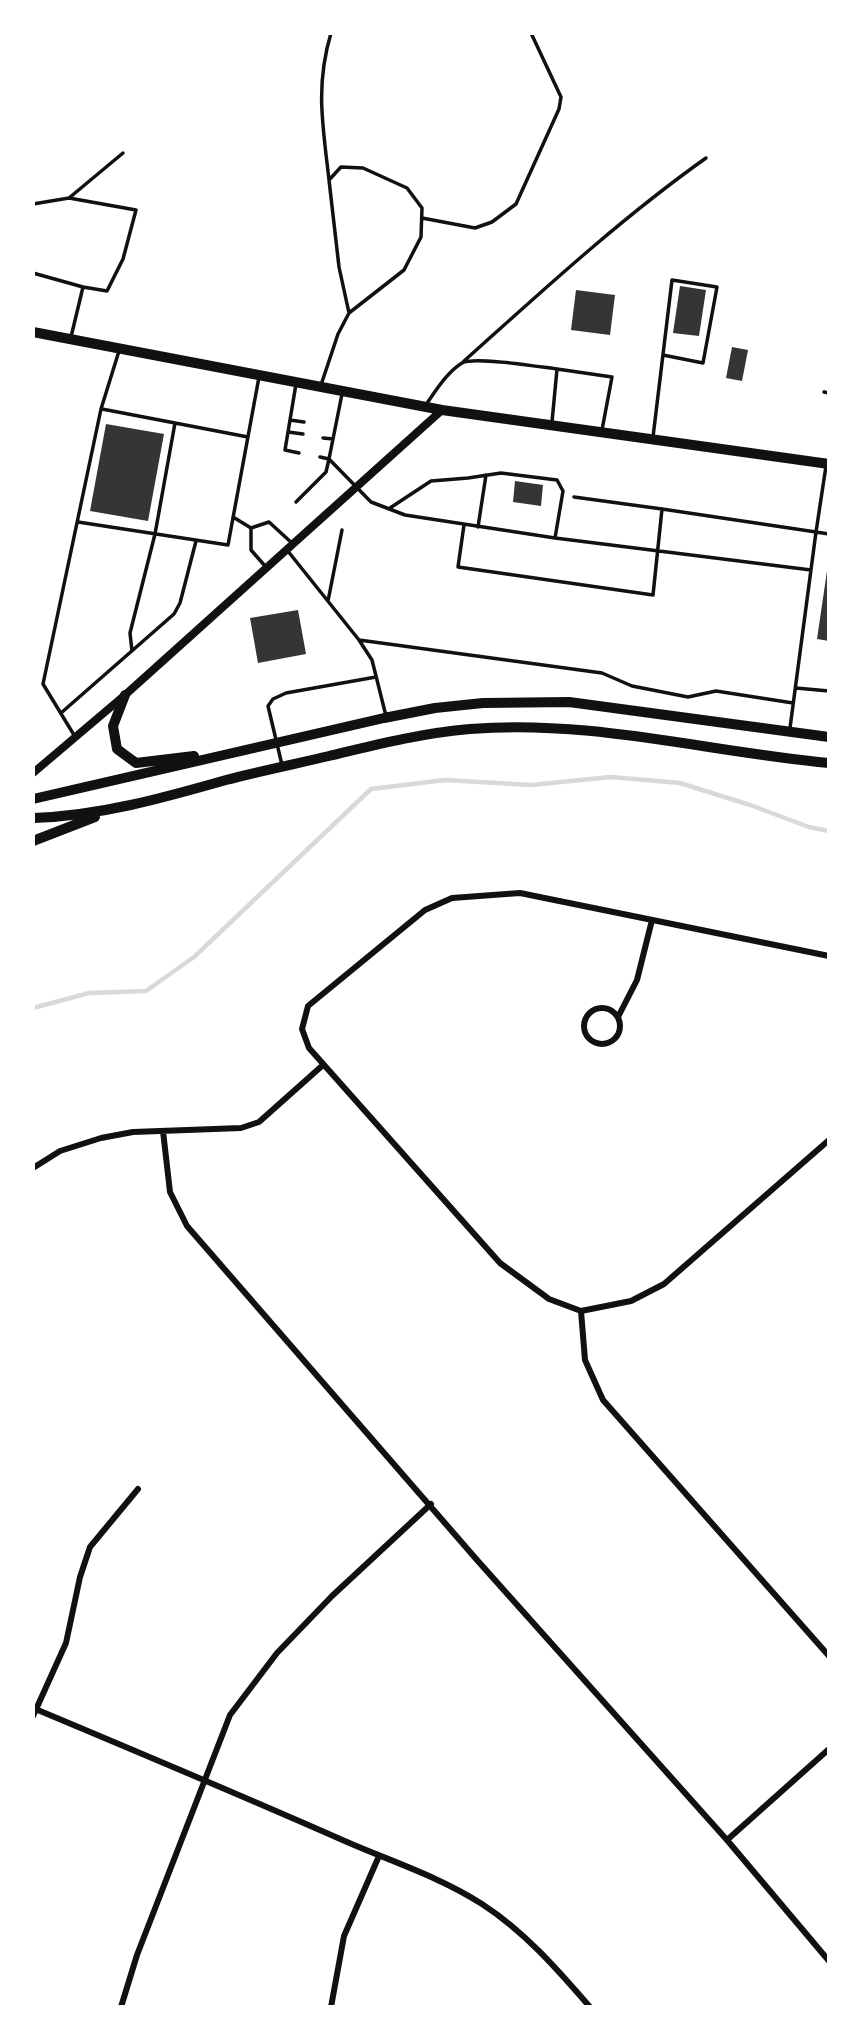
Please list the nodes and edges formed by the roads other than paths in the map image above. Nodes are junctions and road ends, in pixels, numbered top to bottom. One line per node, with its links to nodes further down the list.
1 (331, 33): 5 (lane)
2 (531, 33): 8 (lane)
3 (123, 153): 6 (lane)
4 (706, 158): 16 (lane)
5 (330, 180): 8 (lane); 11 (lane)
6 (69, 198): 7 (lane); 10 (lane)
7 (33, 204)
8 (422, 218): 11 (lane)
9 (33, 274): 10 (lane)
10 (83, 287): 13 (lane)
11 (349, 313): 20 (lane)
12 (33, 332): 13 (main road)
13 (70, 339): 14 (main road)
14 (120, 348): 18 (main road); 23 (lane)
15 (663, 355): 15 (lane); 37 (lane)
16 (463, 362): 17 (lane); 22 (lane)
17 (557, 369): 28 (lane); 32 (lane)
18 (259, 375): 19 (main road); 34 (lane)
19 (297, 382): 20 (main road); 25 (lane)
20 (320, 387): 21 (main road)
21 (343, 391): 22 (main road); 30 (lane)
22 (425, 407): 24 (main road)
23 (101, 409): 27 (lane); 49 (lane)
24 (442, 410): 28 (main road); 43 (street)
25 (290, 420): 26 (lane); 31 (lane)
26 (304, 422)
27 (175, 424): 34 (lane); 55 (lane)
28 (552, 425): 32 (main road)
29 (327, 426): 30 (lane)
30 (335, 428): 36 (lane)
31 (288, 432): 33 (lane); 38 (lane)
32 (602, 432): 37 (main road)
33 (303, 434)
34 (247, 437): 48 (lane)
35 (323, 438): 36 (lane)
36 (333, 439): 40 (lane)
37 (653, 439): 41 (main road)
38 (299, 453)
39 (320, 457): 40 (lane)
40 (329, 458): 43 (lane); 45 (lane)
41 (828, 464): 54 (lane)
42 (486, 475): 46 (lane); 51 (lane); 57 (lane)
43 (356, 487): 46 (lane); 59 (street)
44 (574, 497): 47 (lane)
45 (296, 502)
46 (390, 509): 50 (lane)
47 (662, 509): 54 (lane); 60 (lane)
48 (233, 517): 52 (lane); 58 (lane)
49 (78, 522): 55 (lane); 71 (lane)
50 (464, 525): 51 (lane); 60 (lane)
51 (478, 527): 57 (lane)
52 (251, 528): 59 (lane); 61 (lane)
53 (342, 530): 63 (lane)
54 (816, 532): 56 (lane); 62 (lane)
55 (155, 534): 58 (lane); 65 (lane)
56 (829, 534)
57 (555, 538): 60 (lane)
58 (195, 541): 65 (lane)
59 (290, 547): 61 (street); 63 (lane)
60 (658, 550): 62 (lane)
61 (267, 568): 69 (street)
62 (811, 570): 67 (lane)
63 (328, 601): 64 (lane)
64 (359, 640): 66 (lane); 70 (lane)
65 (132, 651): 71 (lane)
66 (376, 677): 72 (lane); 76 (lane)
67 (795, 687): 68 (lane); 70 (lane)
68 (829, 691)
69 (125, 695): 74 (street); 77 (main road)
70 (793, 703): 73 (lane)
71 (61, 713): 74 (lane)
72 (386, 717): 73 (main road); 76 (main road)
73 (790, 732): 75 (main road)
74 (75, 737): 80 (street)
75 (829, 737)
76 (276, 742): 77 (main road); 79 (lane)
77 (246, 749): 81 (main road)
78 (829, 763): 79 (main road)
79 (282, 767): 82 (main road)
80 (33, 772)
81 (33, 799)
82 (136, 803): 83 (main road); 84 (main road)
83 (33, 818)
84 (33, 841)
85 (652, 920): 86 (street); 87 (street); 88 (street)
86 (829, 956)
87 (618, 1017): 87 (street)
88 (323, 1065): 89 (street); 92 (street)
89 (163, 1131): 91 (street); 94 (street)
90 (829, 1140): 92 (street)
91 (33, 1168)
92 (581, 1311): 95 (street)
93 (138, 1489): 96 (street)
94 (430, 1504): 98 (street); 99 (street)
95 (829, 1656)
96 (34, 1711): 98 (street)
97 (829, 1749): 99 (street)
98 (204, 1779): 100 (street); 102 (street)
99 (727, 1840): 101 (street)
100 (379, 1856): 103 (street); 104 (street)
101 (829, 1961)
102 (121, 2007)
103 (331, 2007)
104 (590, 2007)

